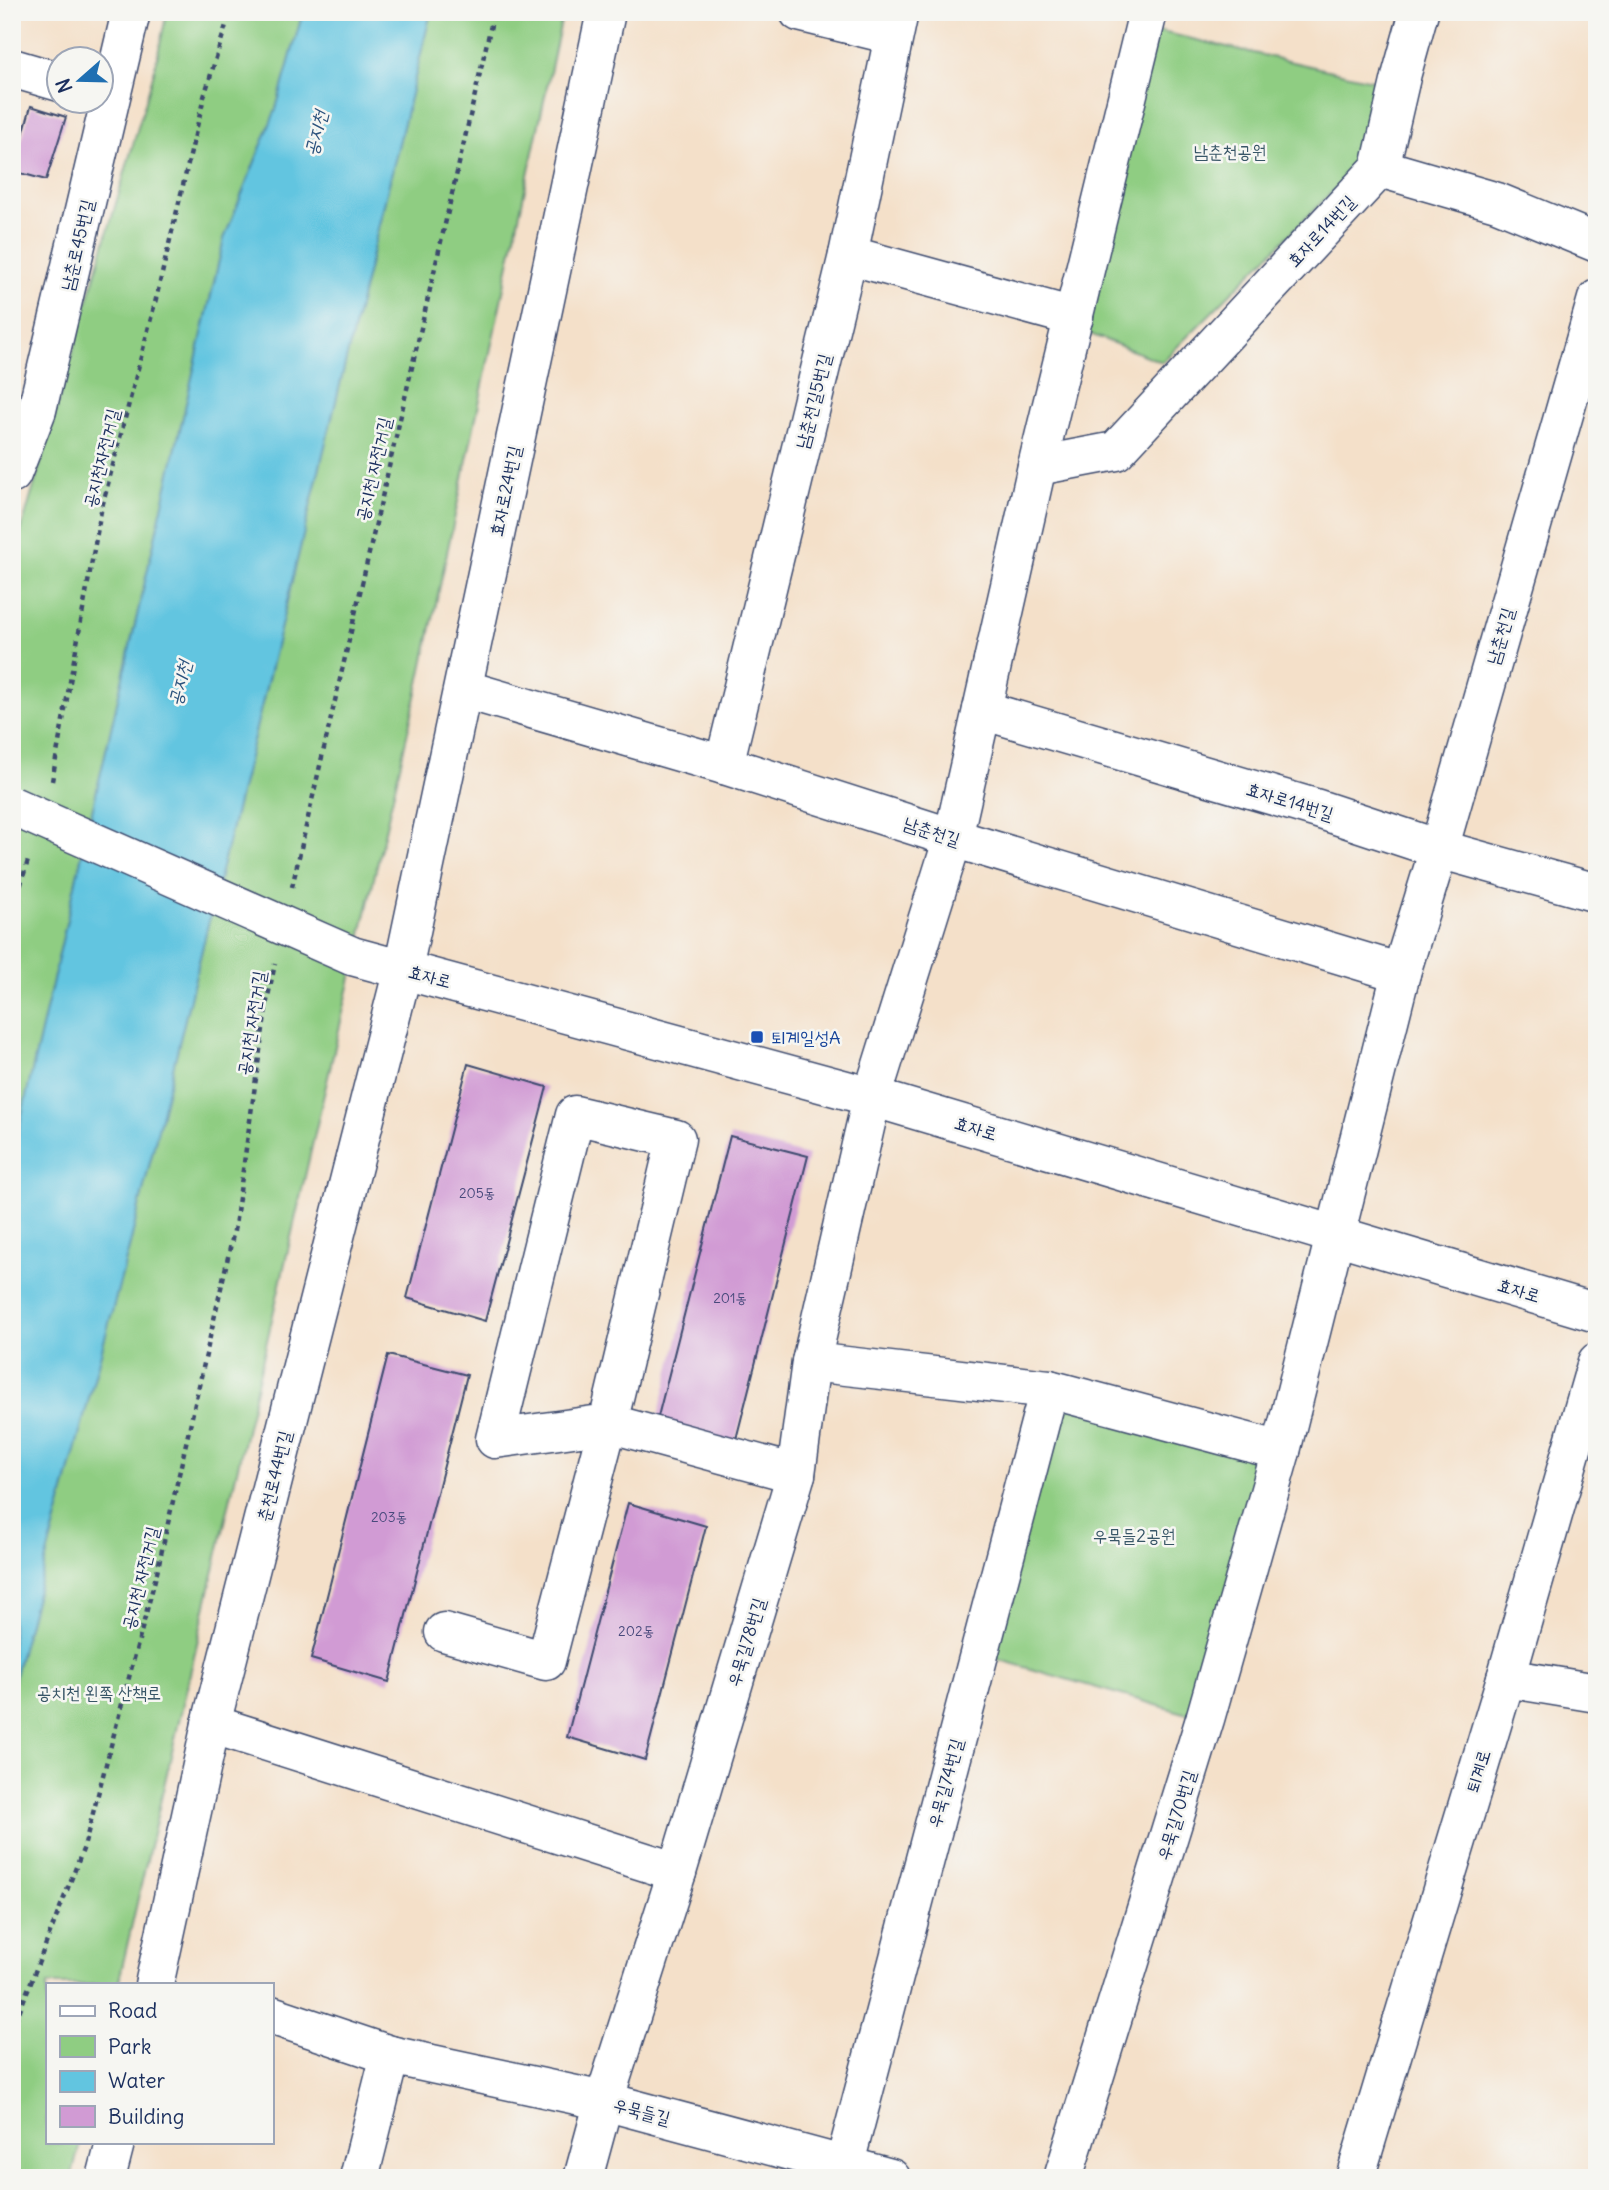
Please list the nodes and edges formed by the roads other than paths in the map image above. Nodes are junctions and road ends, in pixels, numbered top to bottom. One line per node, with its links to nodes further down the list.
1 (131, 12): 7 (street, 남춘로45번길)
2 (606, 12): 18 (street, 효자로24번길)
3 (799, 12): 6 (street, 남춘천길5번길)
4 (1148, 12): 15 (street)
5 (1419, 12): 11 (street, 효자로14번길)
6 (896, 24): 13 (street, 남춘천길5번길)
7 (116, 64)
8 (12, 68): 9 (street)
9 (46, 78)
10 (103, 116): 17 (street, 남춘로45번길)
11 (1380, 168): 12 (street); 16 (street, 효자로14번길)
12 (1597, 243)
13 (848, 256): 15 (street); 20 (street, 남춘천길5번길)
14 (1597, 299): 23 (street, 남춘천길)
15 (1074, 317): 16 (street)
16 (1038, 466): 19 (street)
17 (12, 474)
18 (463, 689): 20 (street, 남춘천길); 25 (street, 효자로24번길)
19 (982, 710): 22 (street); 23 (street, 효자로14번길)
20 (724, 765): 22 (street, 남춘천길)
21 (12, 806): 25 (street, 효자로, bridge)
22 (953, 838): 26 (street, 남춘천길); 27 (street)
23 (1439, 849): 24 (street, 효자로14번길); 26 (street, 남춘천길)
24 (1597, 893)
25 (402, 968): 27 (street, 효자로); 39 (street, 춘천로44번길)
26 (1401, 973): 28 (street, 남춘천길)
27 (872, 1097): 28 (street, 효자로); 30 (street, 우묵길78번길)
28 (1334, 1235): 29 (street, 효자로); 34 (street, 우묵길70번길)
29 (1597, 1313)
30 (811, 1362): 32 (street); 35 (street, 우묵길78번길)
31 (1597, 1362): 37 (street, 퇴계로)
32 (1049, 1389): 34 (street); 46 (street, 우묵길74번길)
33 (608, 1423): 33 (street); 35 (street); 36 (street)
34 (1281, 1451): 51 (street, 우묵길70번길)
35 (796, 1474): 40 (street, 우묵길78번길)
36 (444, 1632)
37 (1506, 1678): 38 (street); 52 (street, 퇴계로)
38 (1597, 1693)
39 (211, 1724): 40 (street); 41 (street, 춘천로44번길)
40 (677, 1872): 44 (street, 우묵길78번길)
41 (164, 1982)
42 (273, 2016): 43 (street, 우묵들길)
43 (390, 2055): 44 (street, 우묵들길); 48 (street)
44 (604, 2101): 46 (street, 우묵들길); 49 (street, 우묵길78번길)
45 (115, 2144): 47 (street)
46 (843, 2171): 50 (street, 우묵들길)
47 (106, 2178)
48 (359, 2178)
49 (583, 2178)
50 (891, 2178)
51 (1063, 2178)
52 (1355, 2178)

